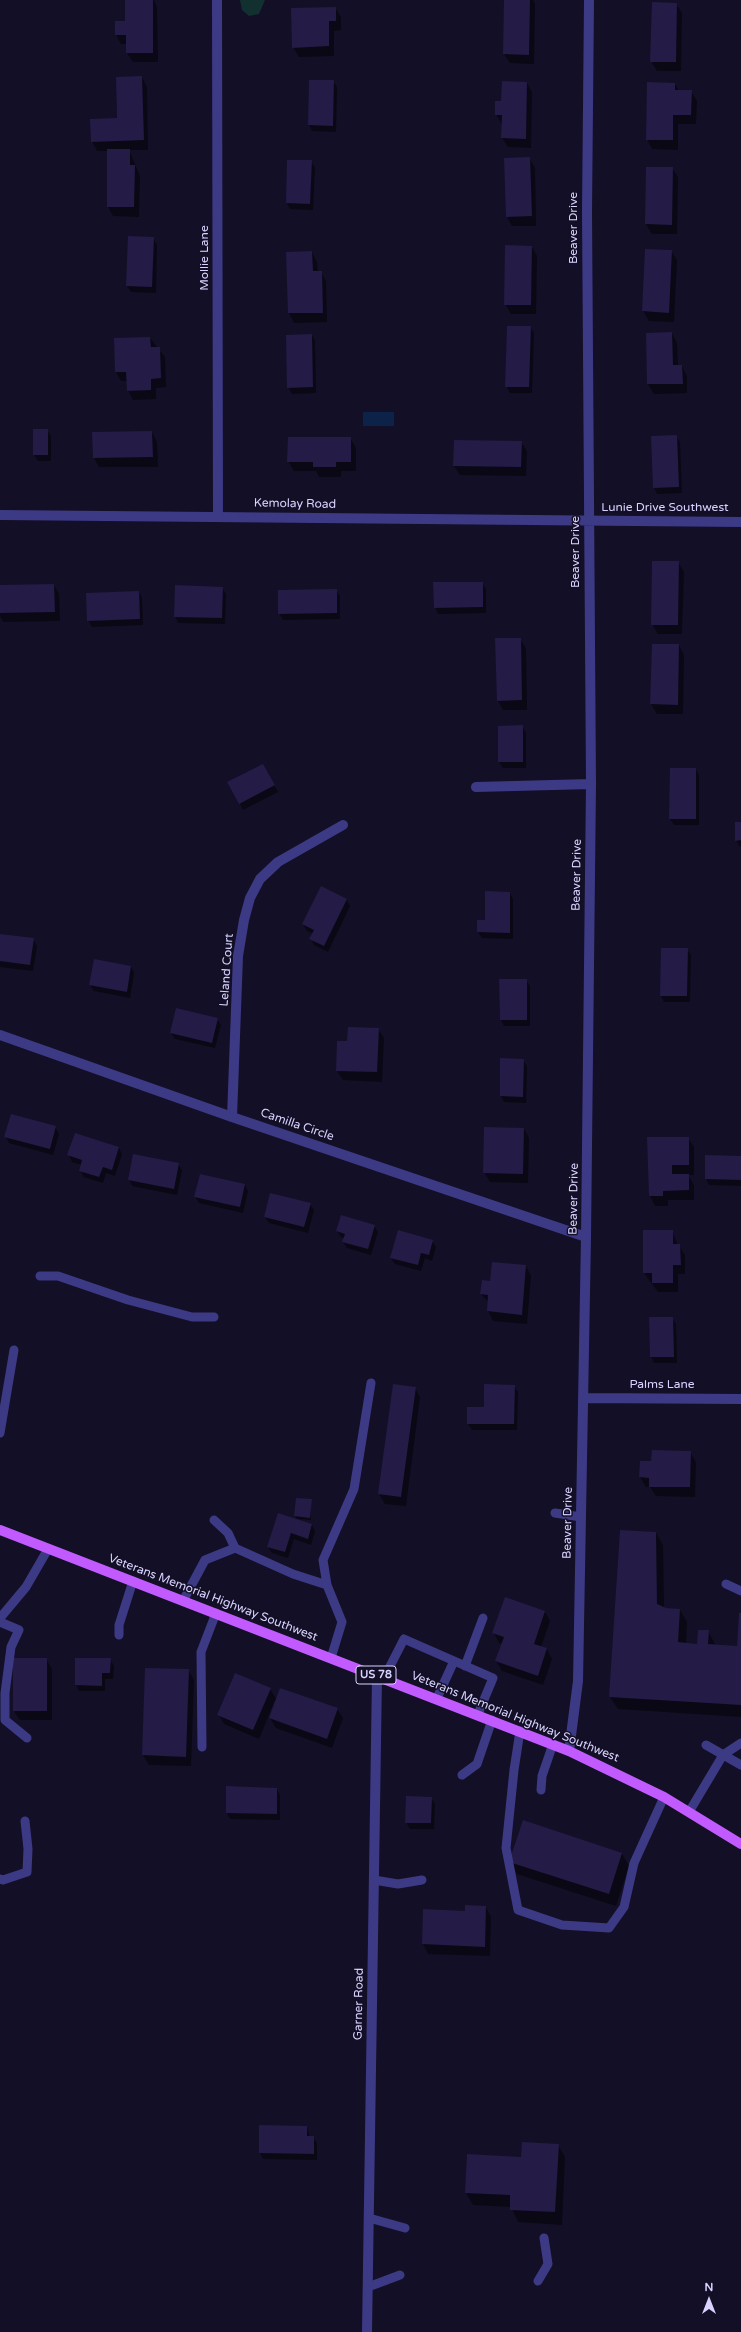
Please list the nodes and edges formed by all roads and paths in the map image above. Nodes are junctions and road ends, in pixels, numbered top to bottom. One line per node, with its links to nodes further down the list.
1 (217, 0): 4 (street, Mollie Lane)
2 (589, 0): 5 (street, Beaver Drive)
3 (0, 515): 4 (street, Kemolay Road)
4 (218, 517): 5 (street, Kemolay Road)
5 (589, 521): 6 (street, Lunie Drive Southwest); 7 (street, Beaver Drive)
6 (741, 522)
7 (591, 784): 8 (street); 12 (street, Beaver Drive)
8 (476, 787)
9 (343, 825): 11 (street, Leland Court)
10 (0, 1035): 11 (street, Camilla Circle)
11 (232, 1117): 12 (street, Camilla Circle)
12 (586, 1237): 17 (street, Beaver Drive)
13 (40, 1276): 14 (lane)
14 (214, 1317)
15 (14, 1350): 19 (lane)
16 (371, 1383): 28 (lane)
17 (583, 1398): 18 (street, Palms Lane); 21 (street, Beaver Drive)
18 (741, 1399)
19 (0, 1433)
20 (555, 1513): 21 (lane)
21 (581, 1517): 49 (street, Beaver Drive)
22 (214, 1520): 24 (lane)
23 (0, 1530): 25 (main road, Veterans Memorial Highway Southwest / US 78)
24 (235, 1548): 28 (lane); 30 (lane)
25 (48, 1549): 26 (main road, Veterans Memorial Highway Southwest / US 78); 32 (lane)
26 (133, 1582): 30 (main road, Veterans Memorial Highway Southwest / US 78); 35 (lane)
27 (726, 1584): 29 (lane)
28 (327, 1585): 36 (lane)
29 (741, 1591)
30 (183, 1601): 31 (main road, Veterans Memorial Highway Southwest / US 78)
31 (216, 1613): 36 (main road, Veterans Memorial Highway Southwest / US 78); 48 (lane)
32 (0, 1618)
33 (483, 1618): 38 (lane)
34 (0, 1622): 44 (lane)
35 (119, 1635)
36 (331, 1658): 39 (main road, Veterans Memorial Highway Southwest / US 78)
37 (454, 1661): 38 (lane); 39 (lane); 40 (lane)
38 (465, 1666): 41 (lane)
39 (380, 1677): 40 (main road, Veterans Memorial Highway Southwest / US 78); 59 (street, Garner Road)
40 (437, 1698): 41 (main road, Veterans Memorial Highway Southwest / US 78)
41 (478, 1714): 42 (main road, Veterans Memorial Highway Southwest / US 78)
42 (492, 1720): 43 (main road, Veterans Memorial Highway Southwest / US 78); 52 (lane)
43 (520, 1731): 46 (main road, Veterans Memorial Highway Southwest / US 78); 54 (lane)
44 (27, 1738)
45 (741, 1743): 50 (lane)
46 (553, 1744): 49 (main road, Veterans Memorial Highway Southwest / US 78); 53 (lane)
47 (706, 1745): 50 (lane)
48 (202, 1747)
49 (569, 1751): 54 (main road, Veterans Memorial Highway Southwest / US 78)
50 (724, 1755): 51 (lane); 55 (lane)
51 (741, 1765)
52 (462, 1775)
53 (541, 1790)
54 (664, 1797): 55 (main road, Veterans Memorial Highway Southwest / US 78)
55 (689, 1812): 57 (main road, Veterans Memorial Highway Southwest / US 78)
56 (24, 1822): 58 (lane)
57 (741, 1844)
58 (0, 1879)
59 (374, 1880): 60 (lane); 61 (street, Garner Road)
60 (422, 1880)
61 (369, 2218): 62 (lane); 66 (street, Garner Road)
62 (405, 2228)
63 (544, 2238): 65 (lane)
64 (400, 2275): 66 (lane)
65 (538, 2281)
66 (368, 2287): 67 (street, Garner Road)
67 (367, 2332)

